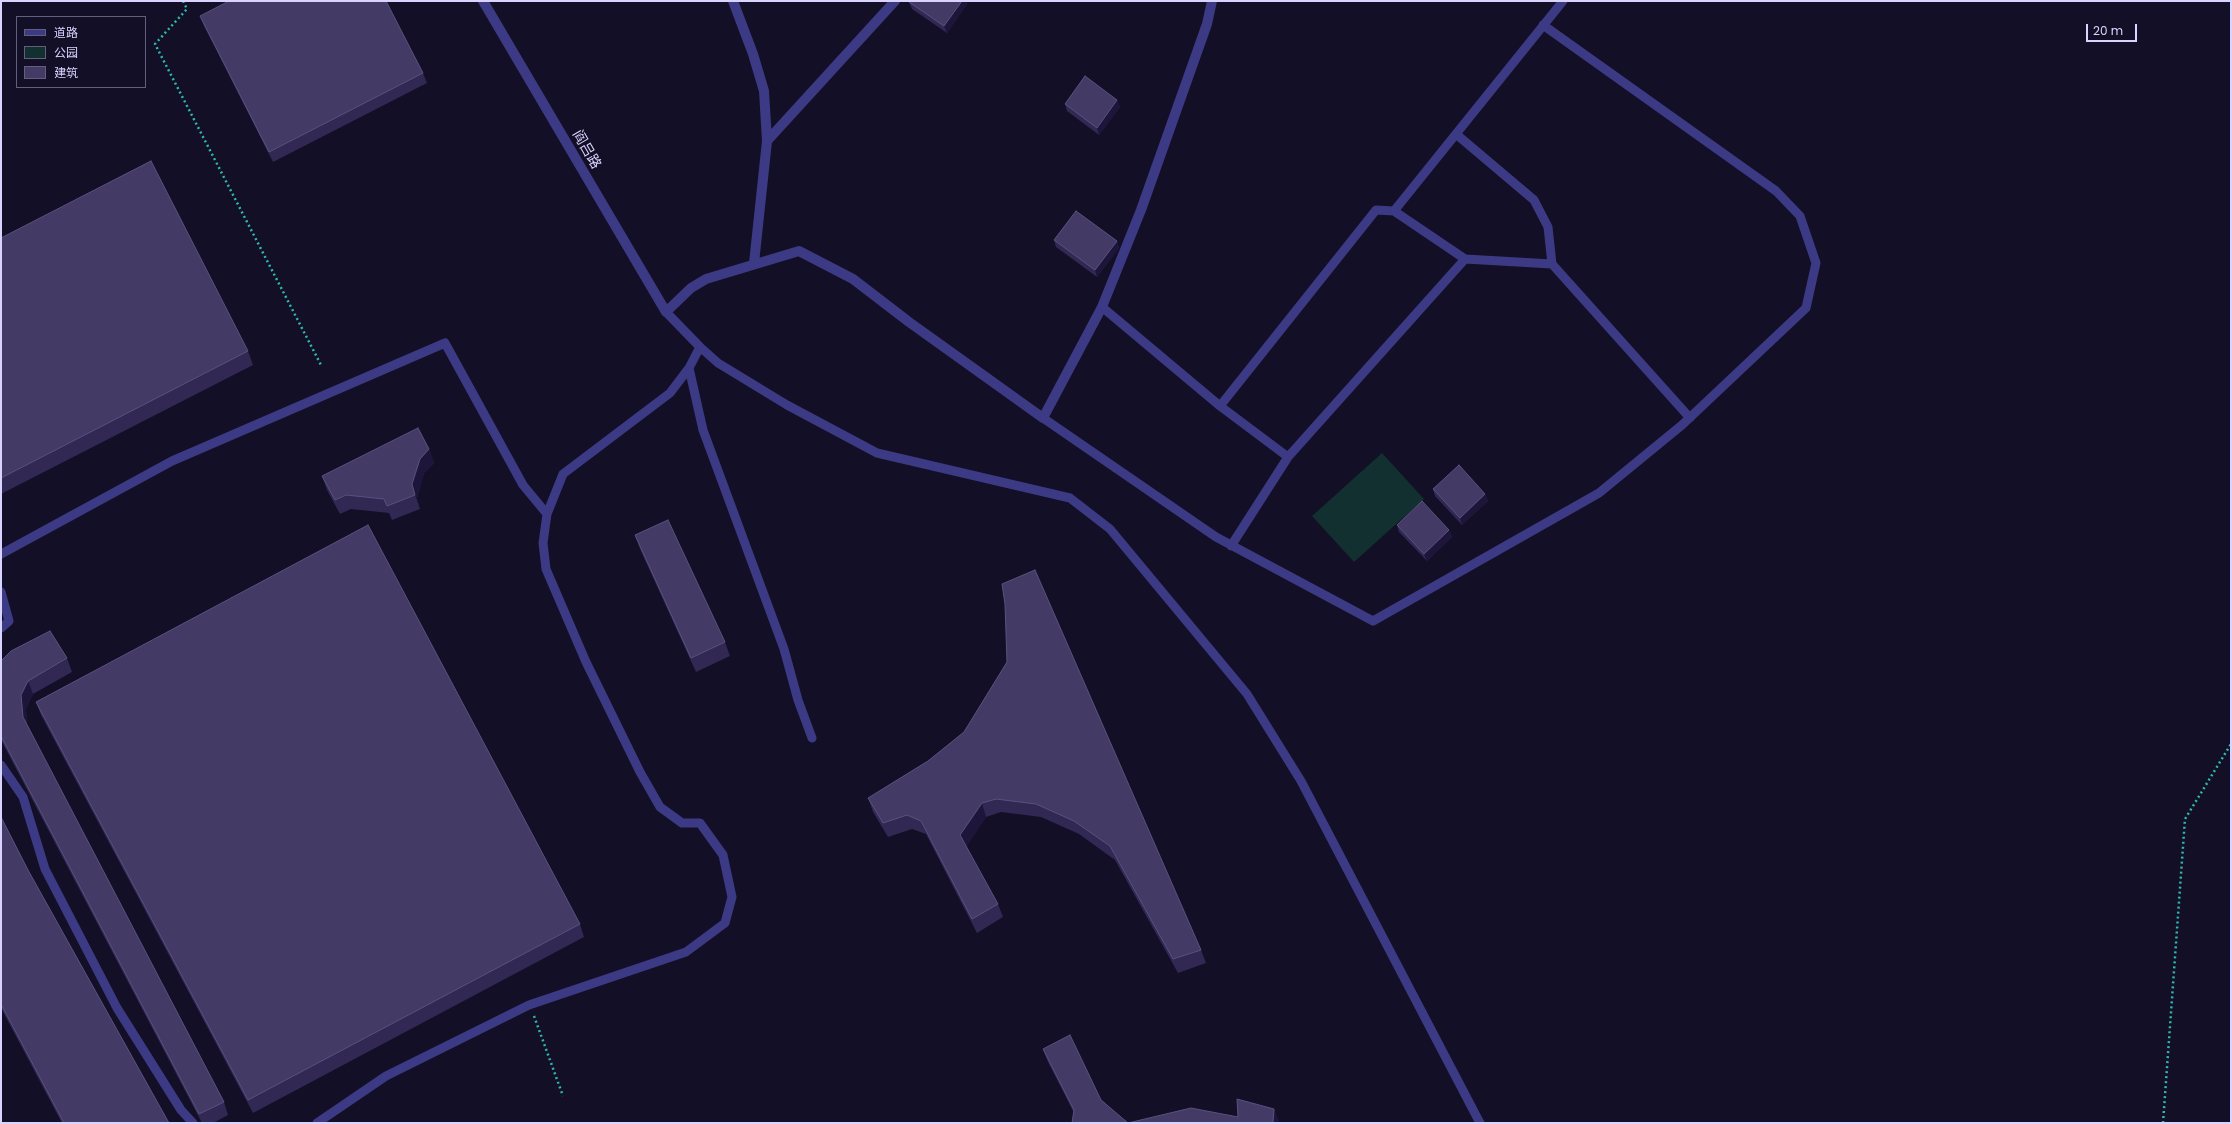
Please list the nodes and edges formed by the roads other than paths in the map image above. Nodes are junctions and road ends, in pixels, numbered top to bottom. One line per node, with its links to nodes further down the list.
1 (483, 1): 14 (street, 阎吕路)
2 (733, 1): 8 (street)
3 (894, 1): 8 (street)
4 (1212, 1): 13 (street)
5 (1563, 1): 6 (lane)
6 (1543, 25): 7 (lane); 19 (lane)
7 (1456, 134): 9 (lane); 12 (lane)
8 (768, 141): 11 (street)
9 (1394, 211): 10 (lane); 17 (lane)
10 (1465, 259): 12 (lane); 20 (lane)
11 (754, 263): 14 (street); 18 (street)
12 (1552, 264): 19 (lane)
13 (1102, 307): 17 (lane); 18 (street)
14 (666, 312): 15 (lane)
15 (700, 348): 16 (lane); 30 (lane)
16 (689, 368): 21 (lane); 26 (lane)
17 (1220, 406): 20 (lane)
18 (1043, 418): 22 (lane)
19 (1690, 418): 22 (lane)
20 (1288, 457): 22 (lane)
21 (547, 514): 23 (lane); 29 (lane)
22 (1231, 546)
23 (1, 554)
24 (1, 592): 25 (lane)
25 (1, 628)
26 (812, 738)
27 (1, 765): 28 (lane)
28 (193, 1123)
29 (317, 1123)
30 (1480, 1123)

